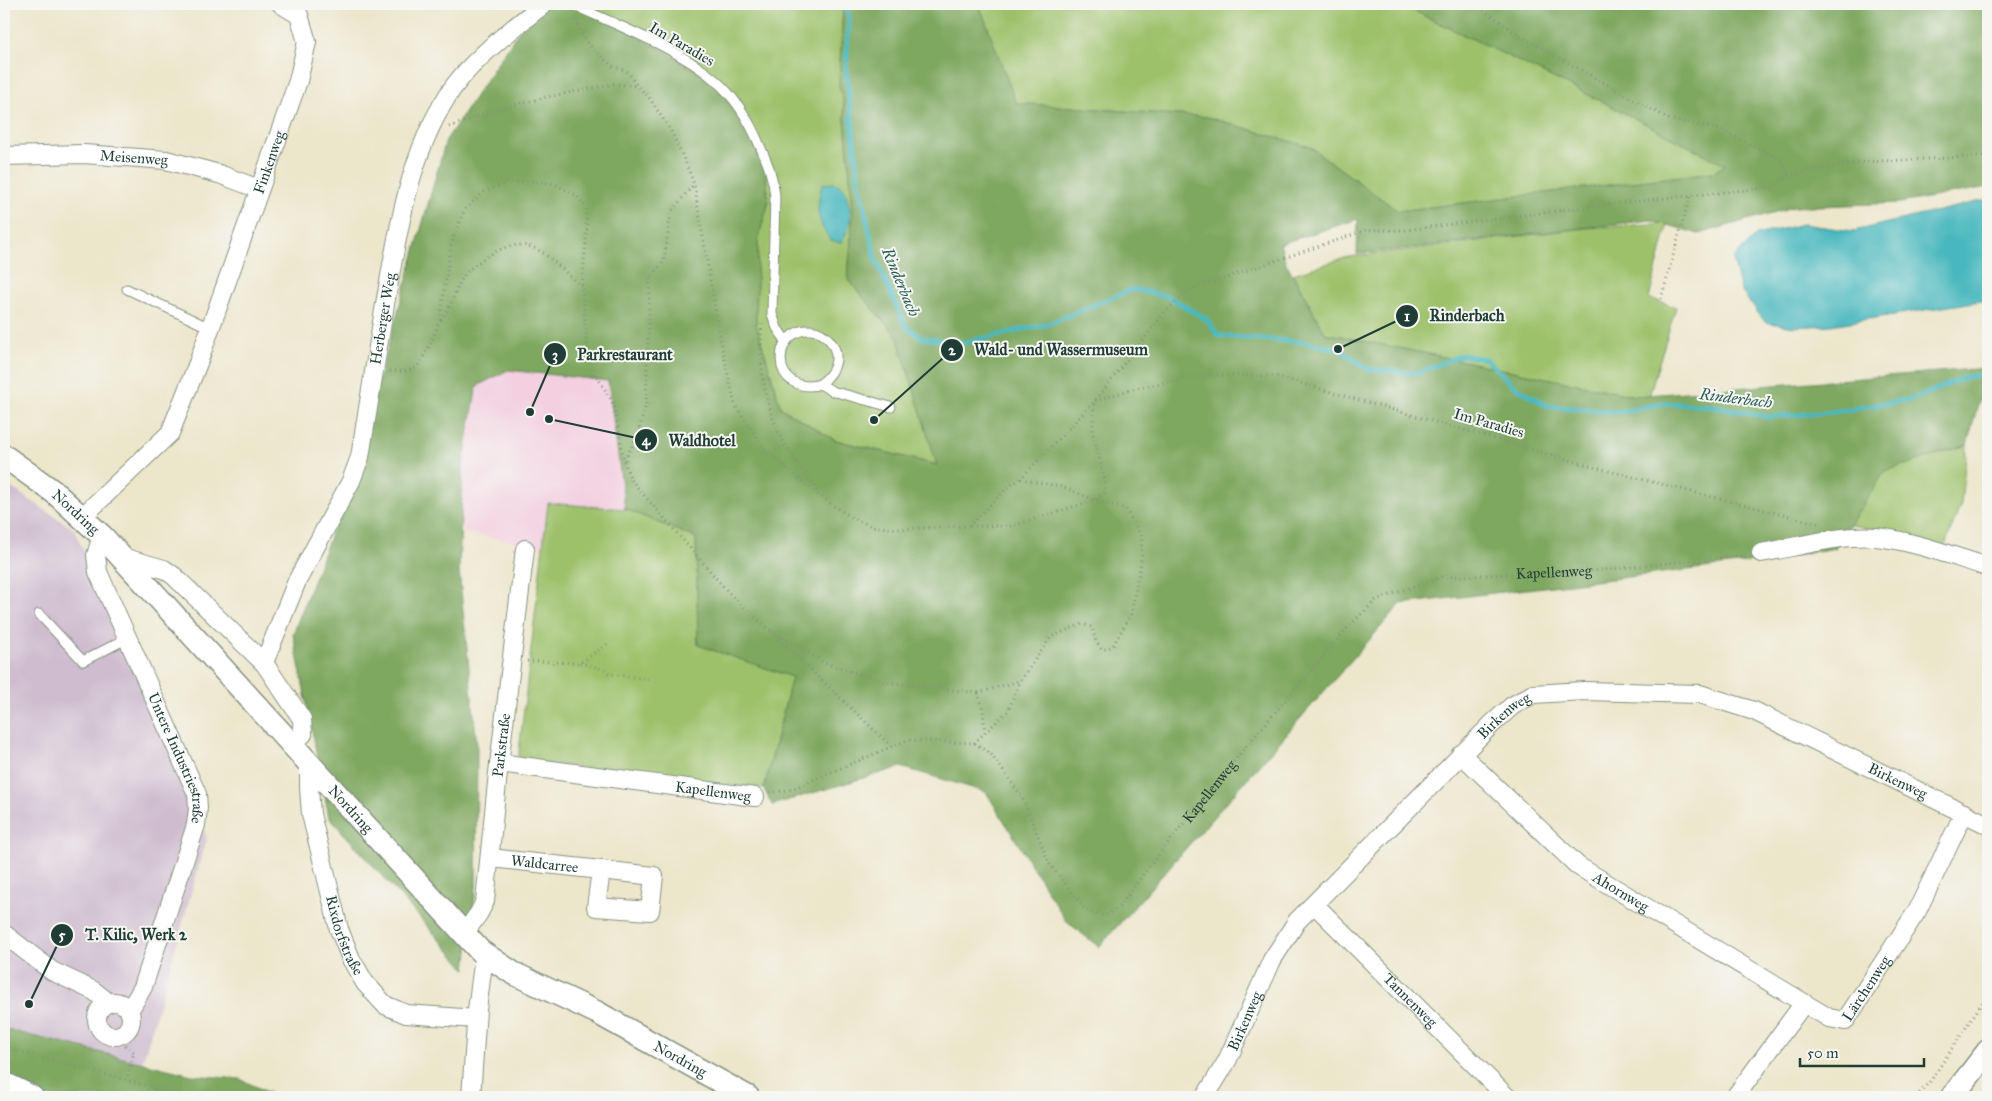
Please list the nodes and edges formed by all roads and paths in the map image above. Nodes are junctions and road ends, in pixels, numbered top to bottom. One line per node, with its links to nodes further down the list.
1 (281, 4): 12 (street, Finkenweg)
2 (544, 4): 7 (street, Herberger Weg)
3 (571, 4): 19 (lane, Im Paradies)
4 (1458, 4): 10 (path)
5 (574, 14): 6 (path)
6 (637, 86): 7 (path); 11 (path)
7 (425, 136): 20 (street, Herberger Weg)
8 (4, 156): 12 (street, Meisenweg)
9 (1988, 156): 10 (path)
10 (1788, 175): 13 (path)
11 (694, 184): 25 (path); 30 (path)
12 (259, 189): 18 (street, Finkenweg)
13 (1690, 196): 16 (path); 22 (path)
14 (582, 286): 17 (path); 17 (path); 25 (path)
15 (127, 289): 18 (lane)
16 (1661, 299)
17 (440, 320): 20 (path)
18 (210, 328): 28 (street, Finkenweg)
19 (786, 341): 21 (lane); 21 (lane)
20 (374, 371): 42 (street, Herberger Weg)
21 (820, 384): 23 (lane)
22 (1094, 402): 26 (path); 27 (path); 29 (path, Im Paradies)
23 (891, 407)
24 (4, 456): 28 (street, Nordring)
25 (624, 462): 37 (path)
26 (1020, 479): 27 (path); 30 (path)
27 (1095, 500): 30 (path); 44 (path)
28 (82, 517): 31 (street, Nordring)
29 (1828, 525)
30 (969, 526)
31 (102, 536): 34 (street, Nordring); 38 (street, Untere Industriestraße)
32 (525, 550): 40 (street, Parkstraße)
33 (1761, 553): 35 (street); 47 (path, Kapellenweg)
34 (122, 557): 42 (street); 48 (street, Nordring)
35 (1988, 566)
36 (39, 614): 38 (lane)
37 (767, 628): 45 (path); 49 (path)
38 (128, 638): 65 (street, Untere Industriestraße)
39 (609, 643): 41 (path)
40 (512, 658): 41 (path); 51 (street, Parkstraße)
41 (580, 662): 43 (path)
42 (264, 663): 48 (street)
43 (648, 679)
44 (1020, 681): 45 (path); 46 (path)
45 (978, 693): 46 (path)
46 (985, 732): 47 (path)
47 (974, 743): 49 (path, Kapellenweg)
48 (291, 744): 52 (street, Nordring)
49 (891, 746): 53 (path, Kapellenweg)
50 (1461, 754): 54 (street, Birkenweg); 58 (street, Birkenweg); 64 (street, Ahornweg)
51 (499, 763): 53 (street, Kapellenweg); 56 (street, Parkstraße)
52 (309, 765): 60 (street, Nordring); 66 (street, Rixdorfstraße)
53 (756, 797)
54 (1964, 813): 55 (street, Birkenweg); 64 (street, Lärchenweg)
55 (1988, 825)
56 (490, 858): 57 (street, Waldcarree); 60 (street, Parkstraße)
57 (601, 870)
58 (1314, 904): 79 (street, Birkenweg); 80 (street, Tannenweg)
59 (4, 934): 63 (street)
60 (464, 934): 61 (street, Nordring)
61 (487, 956): 66 (street); 78 (street, Nordring)
62 (1988, 994): 82 (path)
63 (109, 1003): 65 (street); 67 (street)
64 (1804, 1003): 81 (street)
65 (129, 1011): 67 (street, Untere Industriestraße)
66 (476, 1019): 77 (street)
67 (113, 1036): 70 (path)
68 (4, 1047): 70 (path)
69 (1988, 1051): 73 (street)
70 (127, 1080): 72 (path)
71 (4, 1083): 74 (street)
72 (153, 1087): 75 (path); 76 (path)
73 (1955, 1096)
74 (32, 1097)
75 (134, 1097)
76 (184, 1097)
77 (471, 1097)
78 (748, 1097)
79 (1205, 1097)
80 (1507, 1097)
81 (1735, 1097)
82 (1916, 1097)

